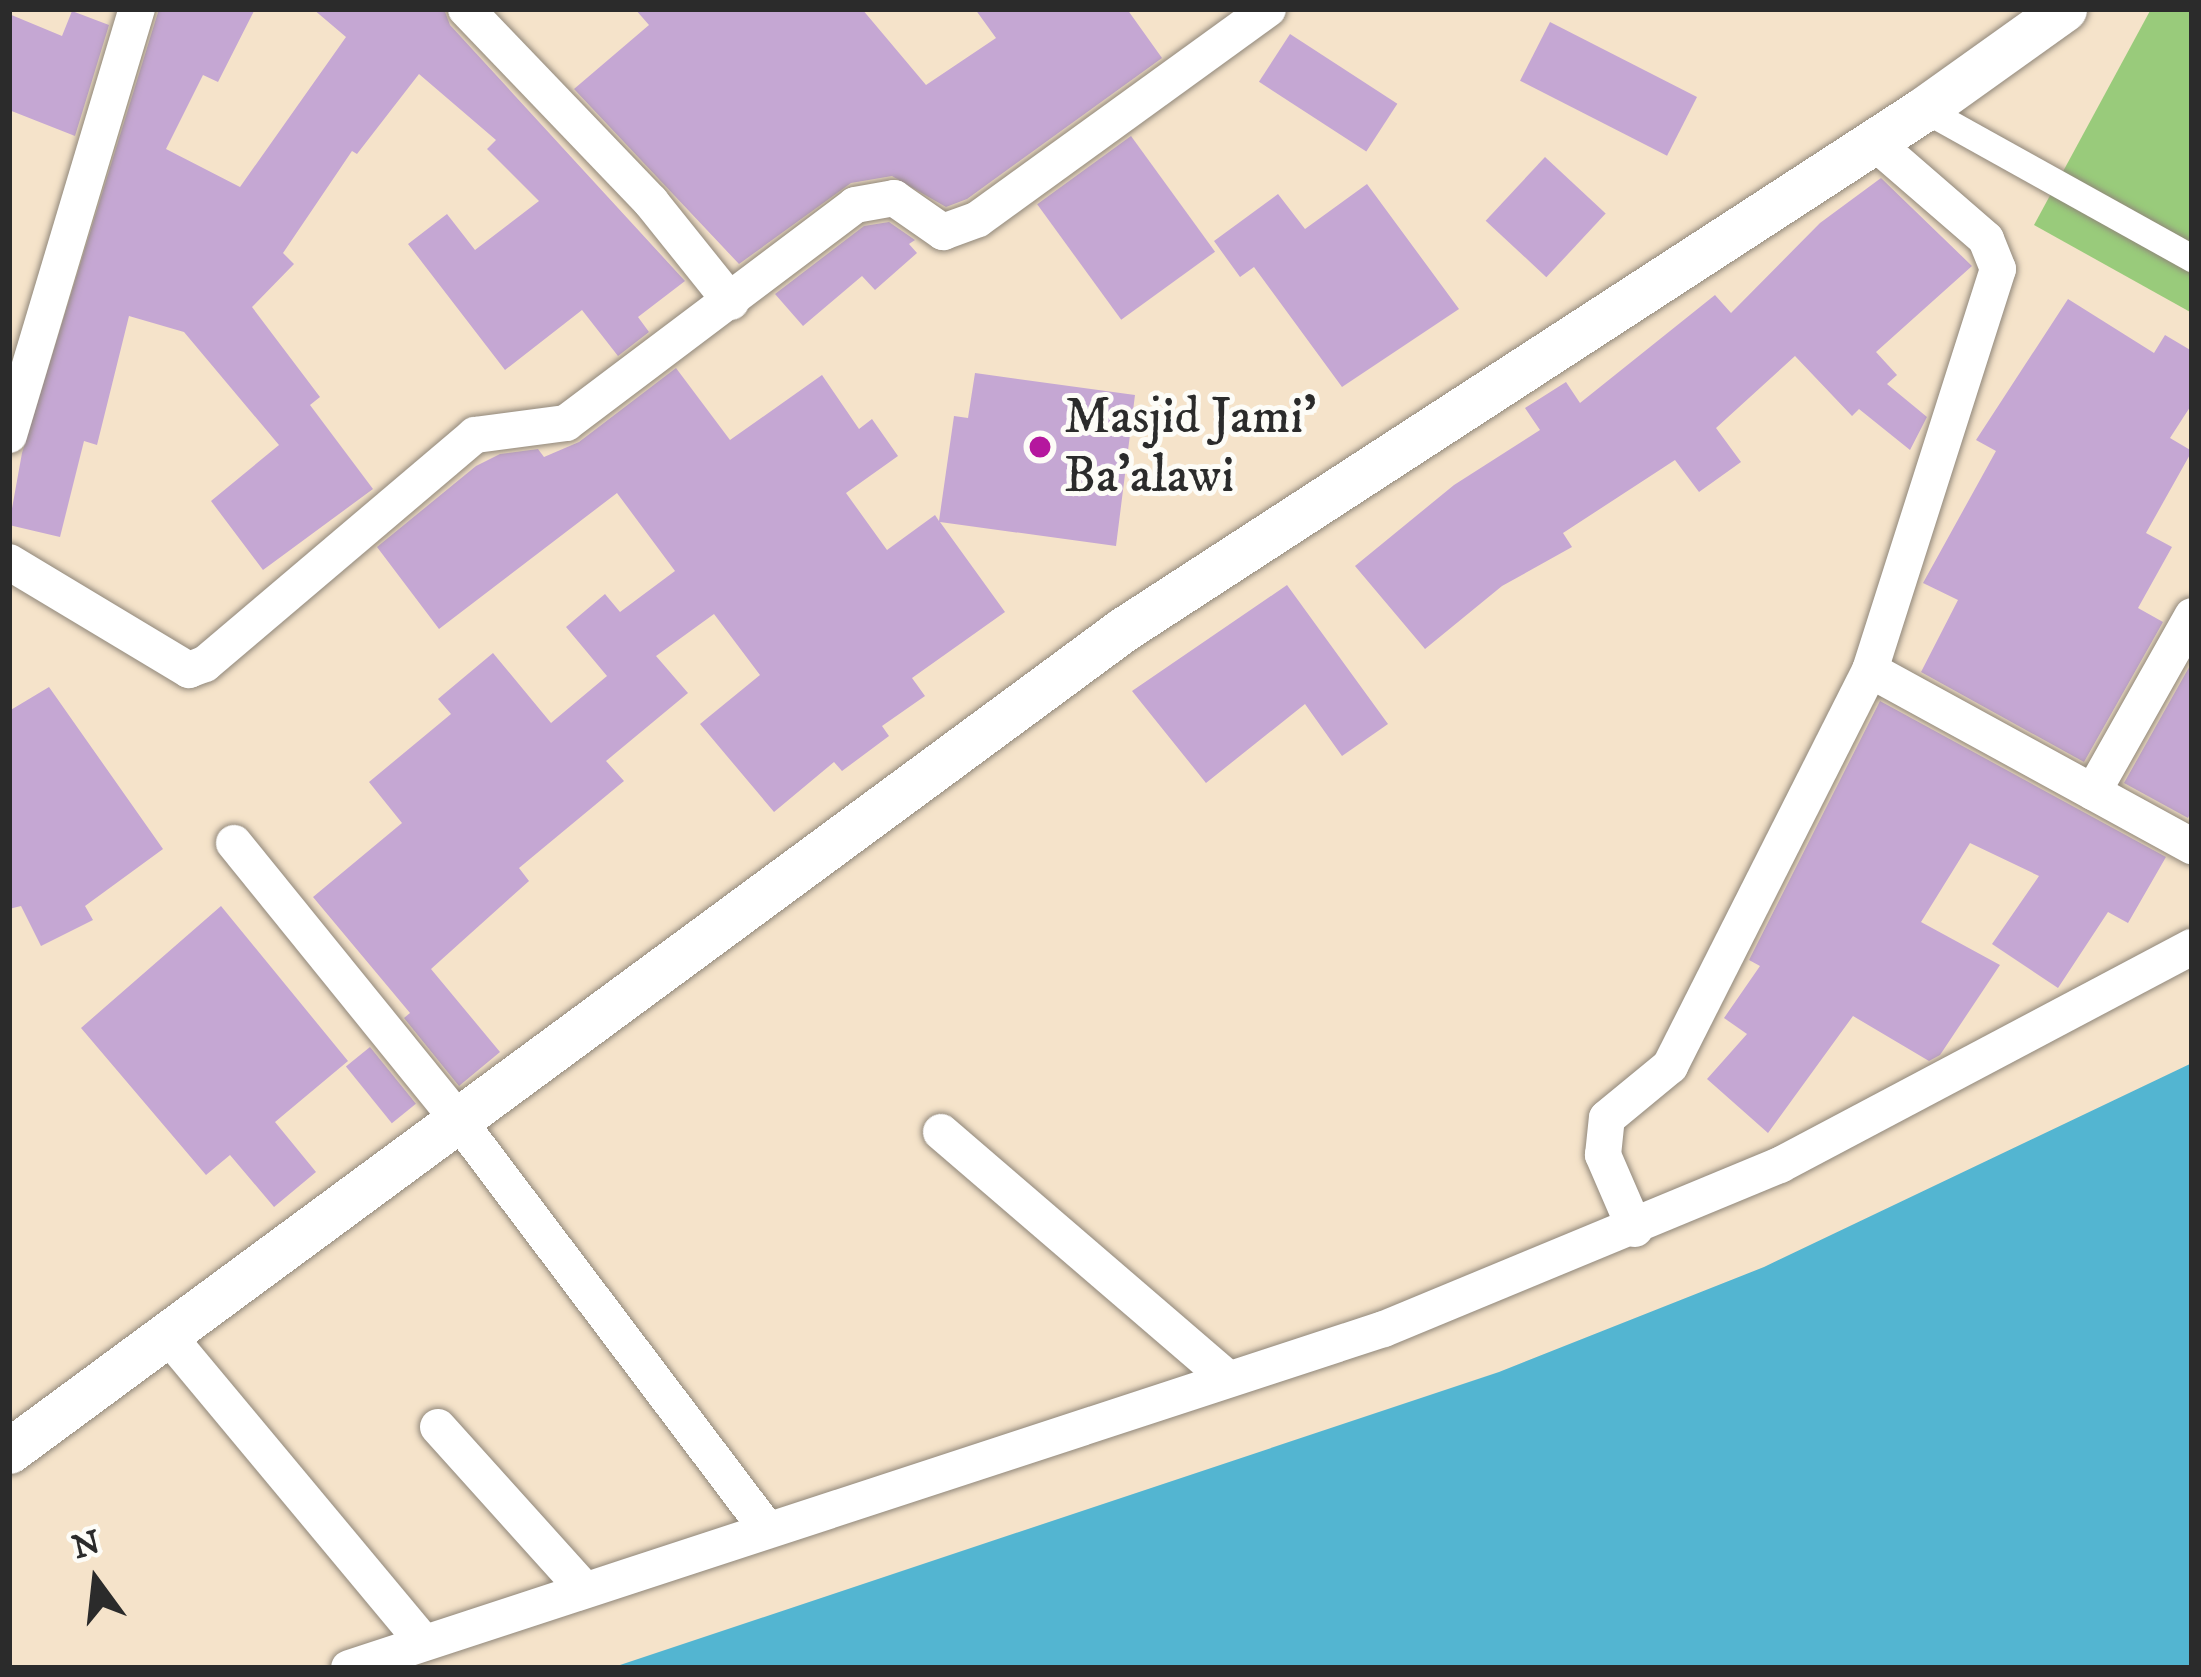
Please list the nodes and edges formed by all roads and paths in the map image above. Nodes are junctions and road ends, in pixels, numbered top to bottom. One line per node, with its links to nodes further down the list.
1 (136, 9): 9 (street)
2 (466, 9): 8 (street)
3 (1268, 9): 8 (street)
4 (2064, 9): 5 (street)
5 (1924, 109): 6 (street); 7 (street)
6 (1874, 142): 12 (street); 17 (street)
7 (2192, 258)
8 (731, 302): 10 (street)
9 (9, 435)
10 (9, 562)
11 (2192, 616): 13 (street)
12 (1870, 670): 13 (street); 19 (street)
13 (2093, 792): 15 (street)
14 (234, 843): 17 (street)
15 (2192, 846)
16 (2192, 947): 19 (street)
17 (458, 1120): 20 (street); 24 (street)
18 (940, 1132): 21 (street)
19 (1635, 1229): 21 (street)
20 (165, 1332): 23 (street); 26 (street)
21 (1226, 1377): 24 (street)
22 (438, 1427): 25 (street)
23 (9, 1451)
24 (766, 1528): 25 (street)
25 (582, 1586): 26 (street)
26 (423, 1642): 27 (street)
27 (349, 1668)

